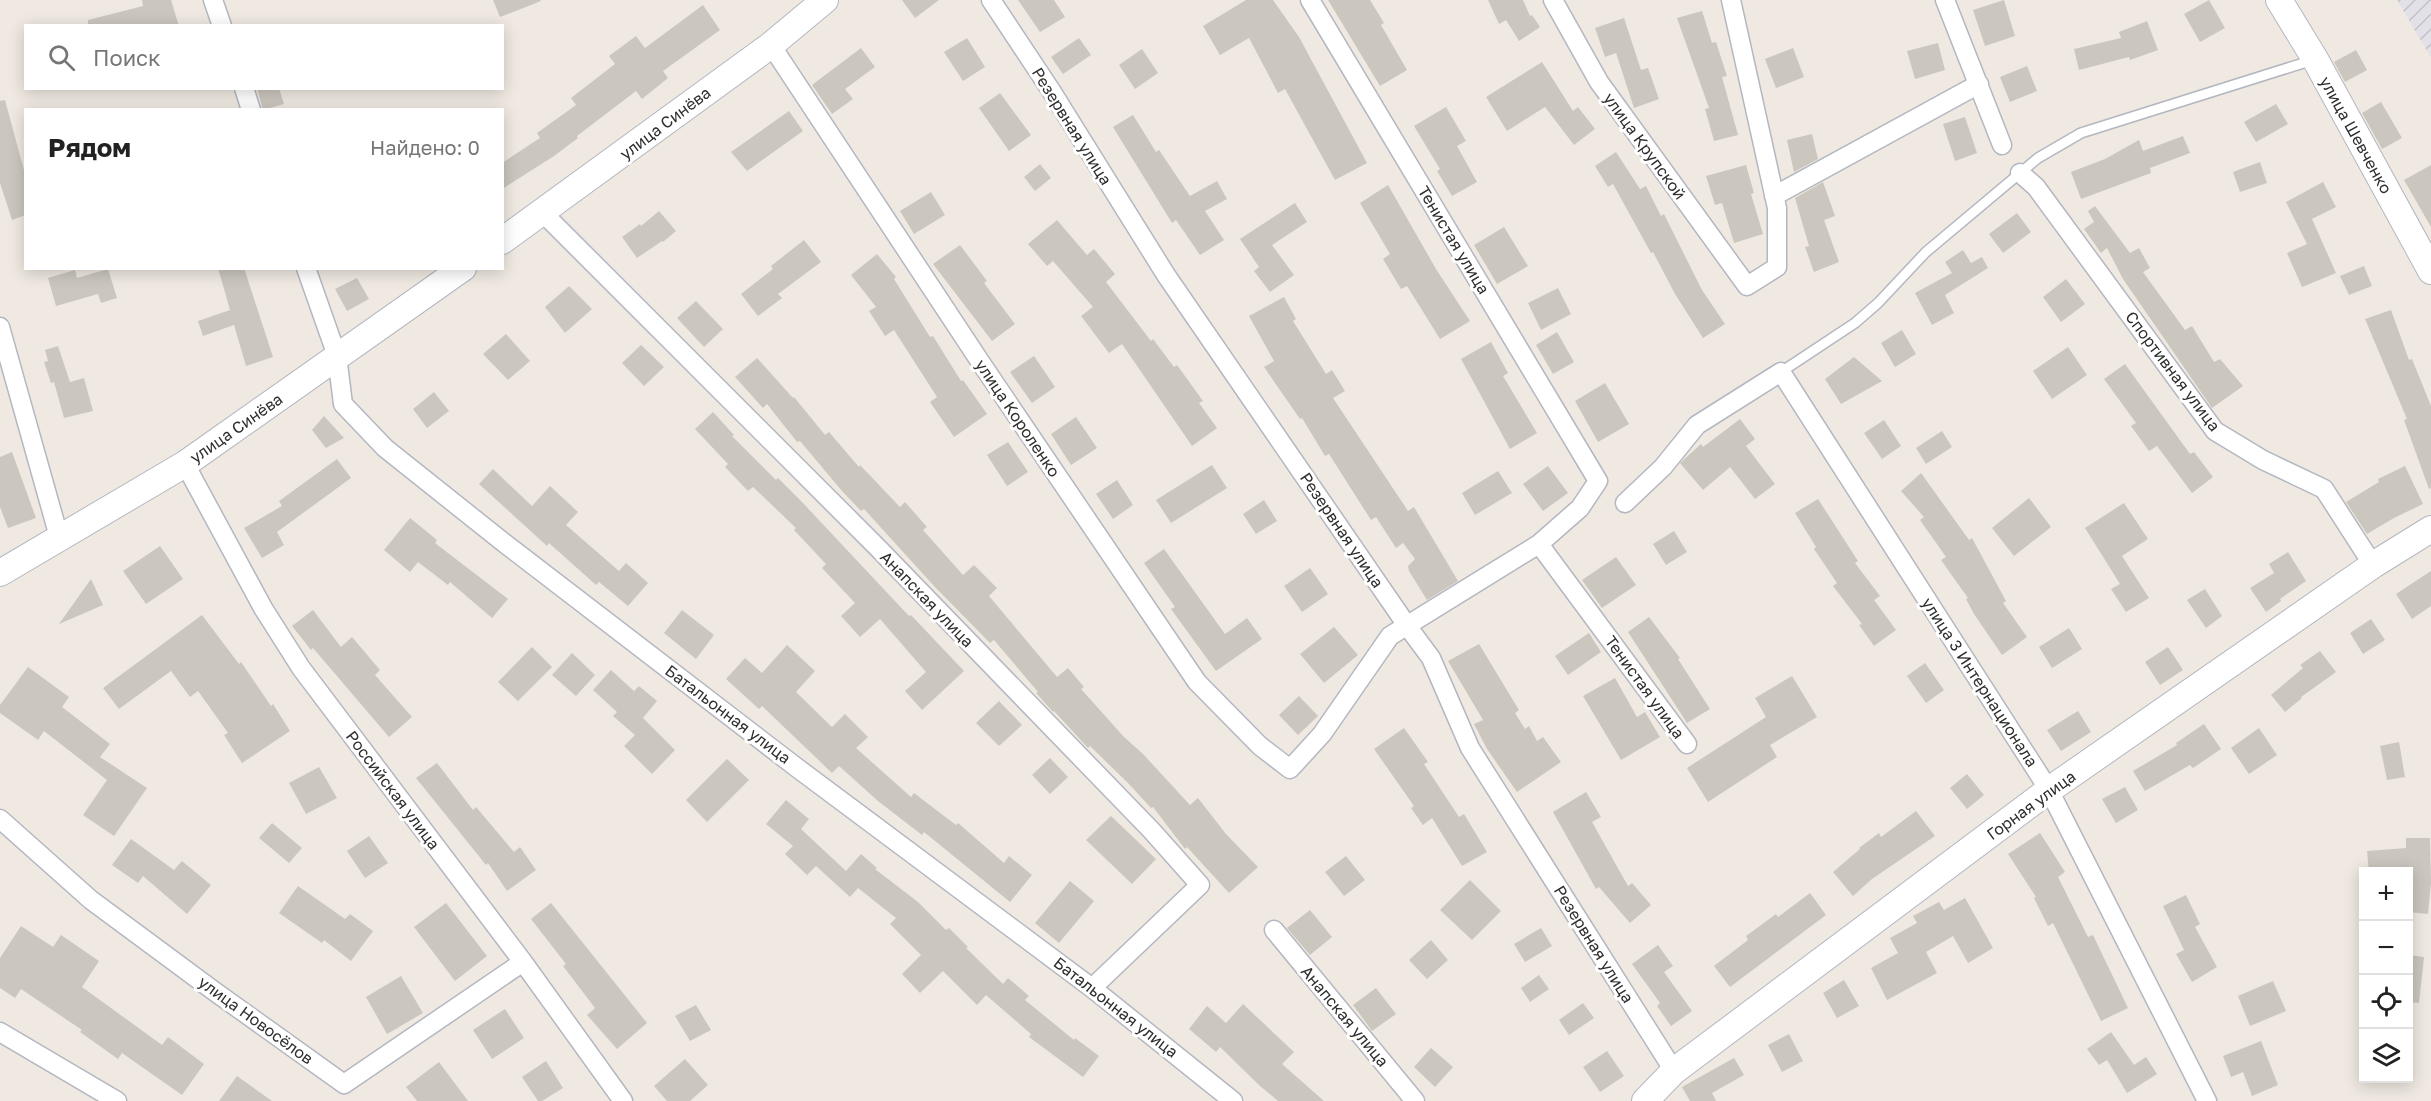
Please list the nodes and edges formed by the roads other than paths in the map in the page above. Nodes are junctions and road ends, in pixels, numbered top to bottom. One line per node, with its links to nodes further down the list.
1 (213, 0): 9 (street)
2 (825, 0): 10 (main road, улица Синёва)
3 (991, 0): 33 (street, Резервная улица)
4 (1310, 0): 30 (street, Тенистая улица)
5 (1553, 0): 17 (street, улица Крупской)
6 (1731, 0): 17 (street)
7 (1945, 0): 12 (street)
8 (2279, 0): 11 (main road, улица Шевченко)
9 (221, 24)
10 (771, 45): 18 (main road, улица Синёва); 33 (street, улица Короленко)
11 (2315, 59): 16 (lane); 22 (main road, улица Шевченко)
12 (1978, 84): 15 (street); 17 (street)
13 (244, 90): 14 (street)
14 (250, 108)
15 (2002, 145)
16 (2020, 173): 25 (lane); 31 (street, Спортивная улица)
17 (1774, 196)
18 (543, 213): 19 (main road, улица Синёва); 39 (street, Анапская улица)
19 (504, 240)
20 (307, 270): 24 (street, Батальонная улица)
21 (460, 270): 24 (main road, улица Синёва)
22 (2431, 271)
23 (0, 327): 29 (street)
24 (337, 356): 26 (main road, улица Синёва); 39 (street, Батальонная улица)
25 (1781, 372): 27 (street); 35 (street, улица 3 Интернационала)
26 (184, 464): 29 (main road, улица Синёва); 38 (street, Российская улица)
27 (1625, 503)
28 (2431, 529): 31 (main road, Горная улица)
29 (59, 537): 32 (main road, улица Синёва)
30 (1539, 544): 33 (street); 34 (street, Тенистая улица)
31 (2373, 565): 35 (main road, Горная улица)
32 (0, 573)
33 (1408, 627): 41 (street, Резервная улица)
34 (1687, 744)
35 (2049, 790): 41 (main road, Горная улица); 47 (street, улица 3 Интернационала)
36 (0, 819): 38 (street, улица Новосёлов)
37 (1274, 930): 46 (street, Анапская улица)
38 (523, 962): 44 (street, Российская улица)
39 (1092, 988): 45 (street, Батальонная улица)
40 (0, 1032): 43 (street)
41 (1674, 1071): 42 (main road, Горная улица)
42 (1651, 1099)
43 (117, 1101)
44 (623, 1101)
45 (1233, 1101)
46 (1415, 1101)
47 (2207, 1101)

